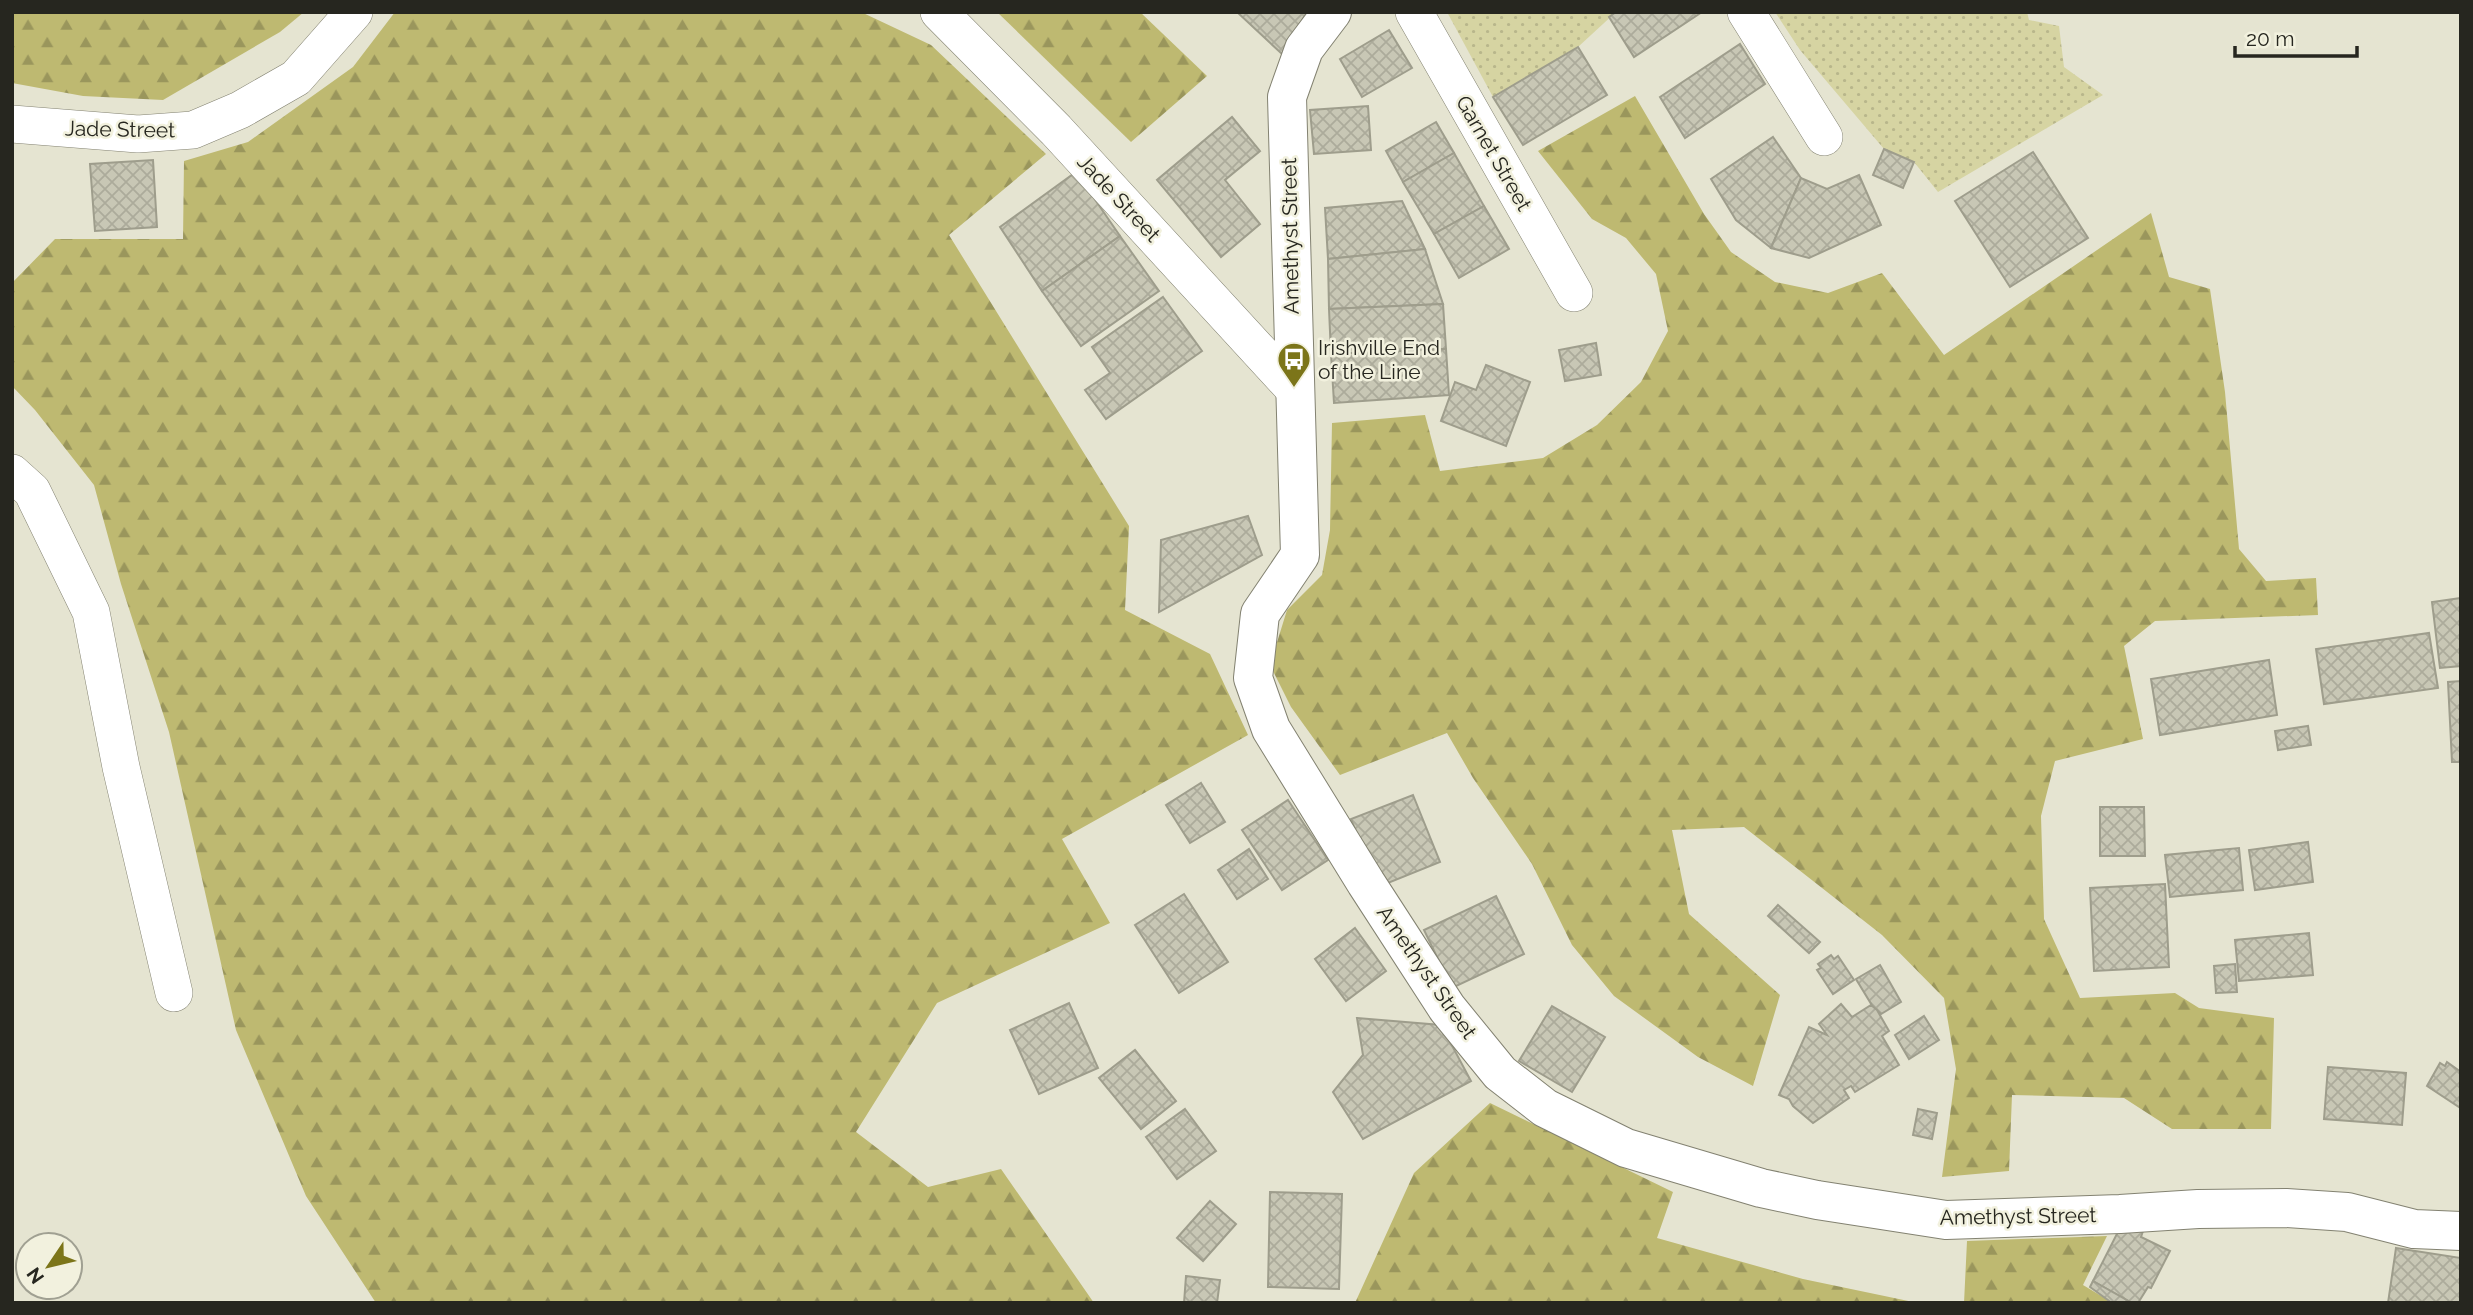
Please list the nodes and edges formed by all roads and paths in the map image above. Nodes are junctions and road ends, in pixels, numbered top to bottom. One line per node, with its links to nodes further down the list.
1 (354, 12): 6 (street, Jade Street)
2 (939, 12): 9 (street, Jade Street)
3 (1332, 12): 9 (street, Amethyst Street)
4 (1414, 12): 8 (street, Garnet Street)
5 (1746, 12): 7 (street)
6 (12, 124)
7 (1824, 137)
8 (1574, 293)
9 (1294, 389): 12 (street, Amethyst Street)
10 (12, 473): 11 (street)
11 (174, 993)
12 (2461, 1231)

